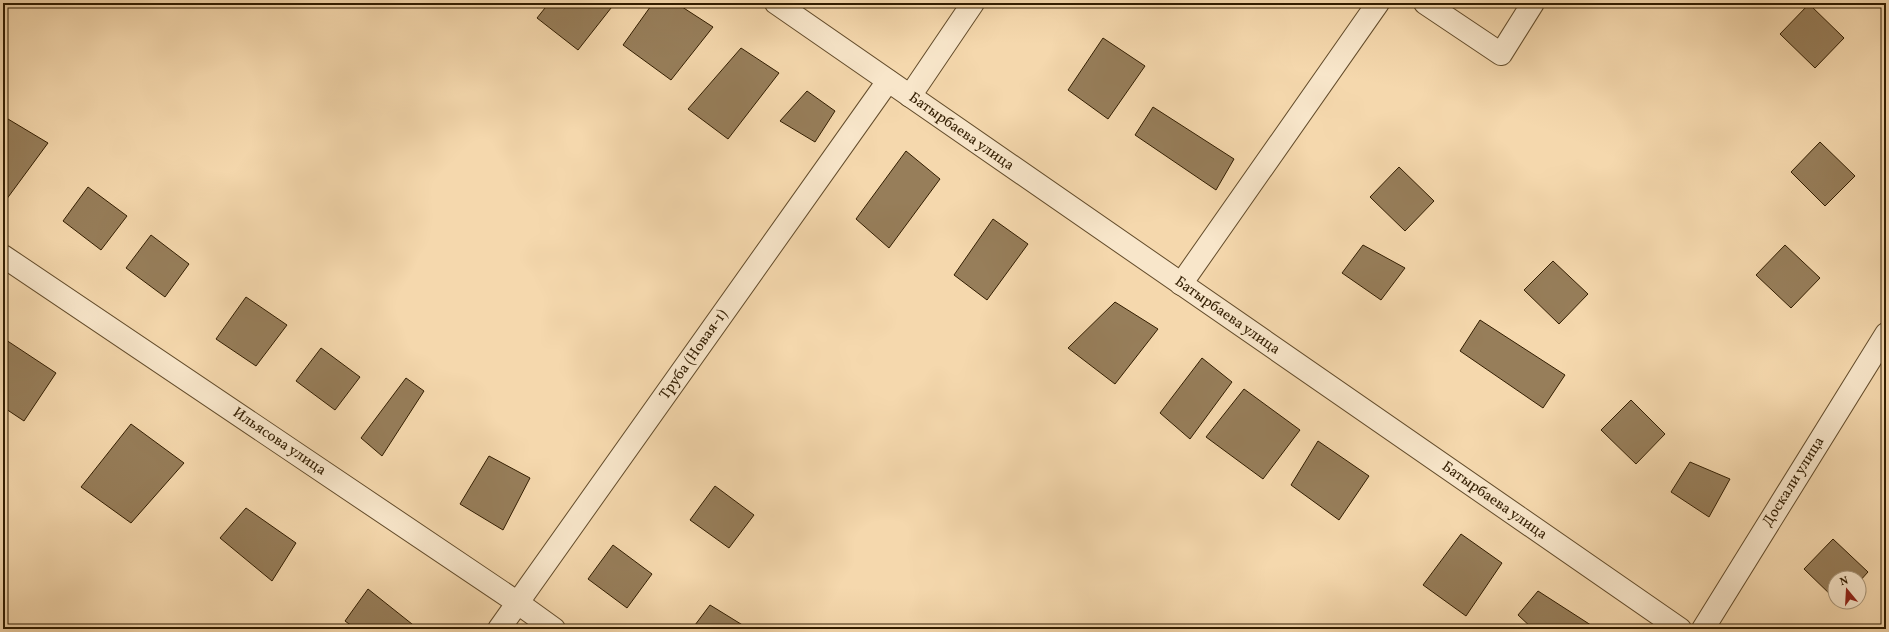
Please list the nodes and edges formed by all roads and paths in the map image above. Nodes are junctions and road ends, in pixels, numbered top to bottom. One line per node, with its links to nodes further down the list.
1 (776, 3): 6 (street, Батырбаева улица)
2 (973, 3): 7 (street)
3 (1378, 3): 9 (street)
4 (1425, 3): 5 (street)
5 (1533, 3)
6 (888, 81): 7 (street, Батырбаева улица); 11 (street, Труба (Новая-1))
7 (910, 96): 9 (street, Батырбаева улица)
8 (3, 256): 11 (street, Ильясова улица)
9 (1181, 284): 14 (street, Батырбаева улица)
10 (1886, 334): 15 (street, Доскали улица)
11 (518, 603): 12 (street, Труба (Новая-1)); 13 (street, Ильясова улица)
12 (499, 629)
13 (554, 629)
14 (1680, 629)
15 (1703, 629)

